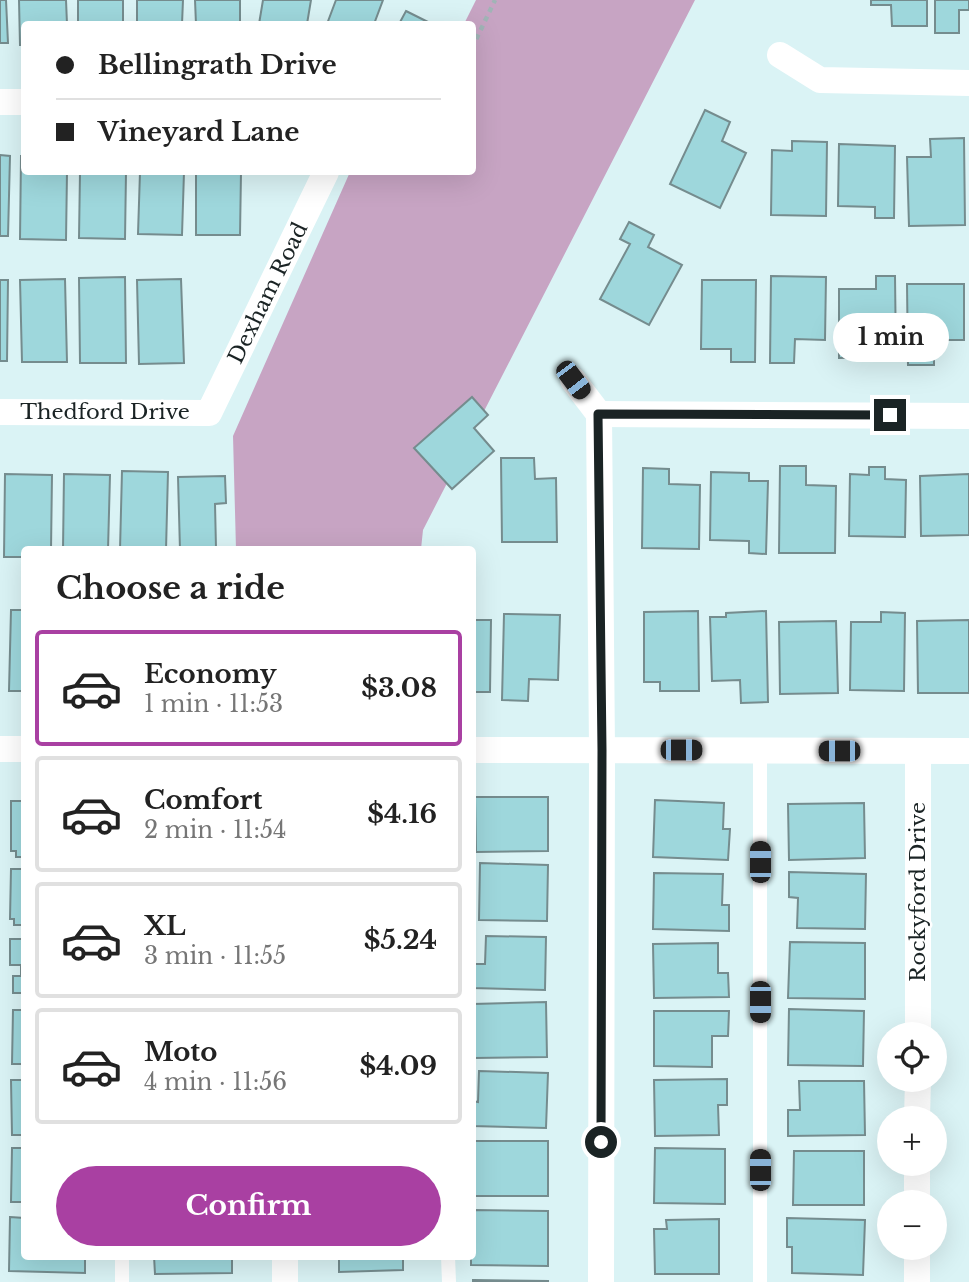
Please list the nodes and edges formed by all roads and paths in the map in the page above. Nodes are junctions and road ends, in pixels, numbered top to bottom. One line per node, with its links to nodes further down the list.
1 (495, 0): 2 (path)
2 (476, 40)
3 (780, 55): 4 (street)
4 (969, 83)
5 (0, 102): 6 (street)
6 (21, 102)
7 (325, 175): 10 (street, Dexham Road)
8 (573, 380): 11 (street)
9 (0, 412): 10 (street, Thedford Drive)
10 (209, 413)
11 (598, 414): 12 (street); 16 (street)
12 (969, 416)
13 (0, 749): 14 (street)
14 (21, 749)
15 (476, 750): 16 (street)
16 (602, 750): 17 (street); 28 (street)
17 (760, 750): 18 (street); 29 (lane)
18 (918, 751): 19 (street); 20 (street, Rockyford Drive)
19 (969, 751)
20 (918, 1022)
21 (122, 1260): 25 (lane)
22 (285, 1260): 26 (street)
23 (448, 1260): 27 (lane)
24 (917, 1260): 30 (street)
25 (122, 1282)
26 (285, 1282)
27 (449, 1282)
28 (601, 1282)
29 (760, 1282)
30 (917, 1282)

